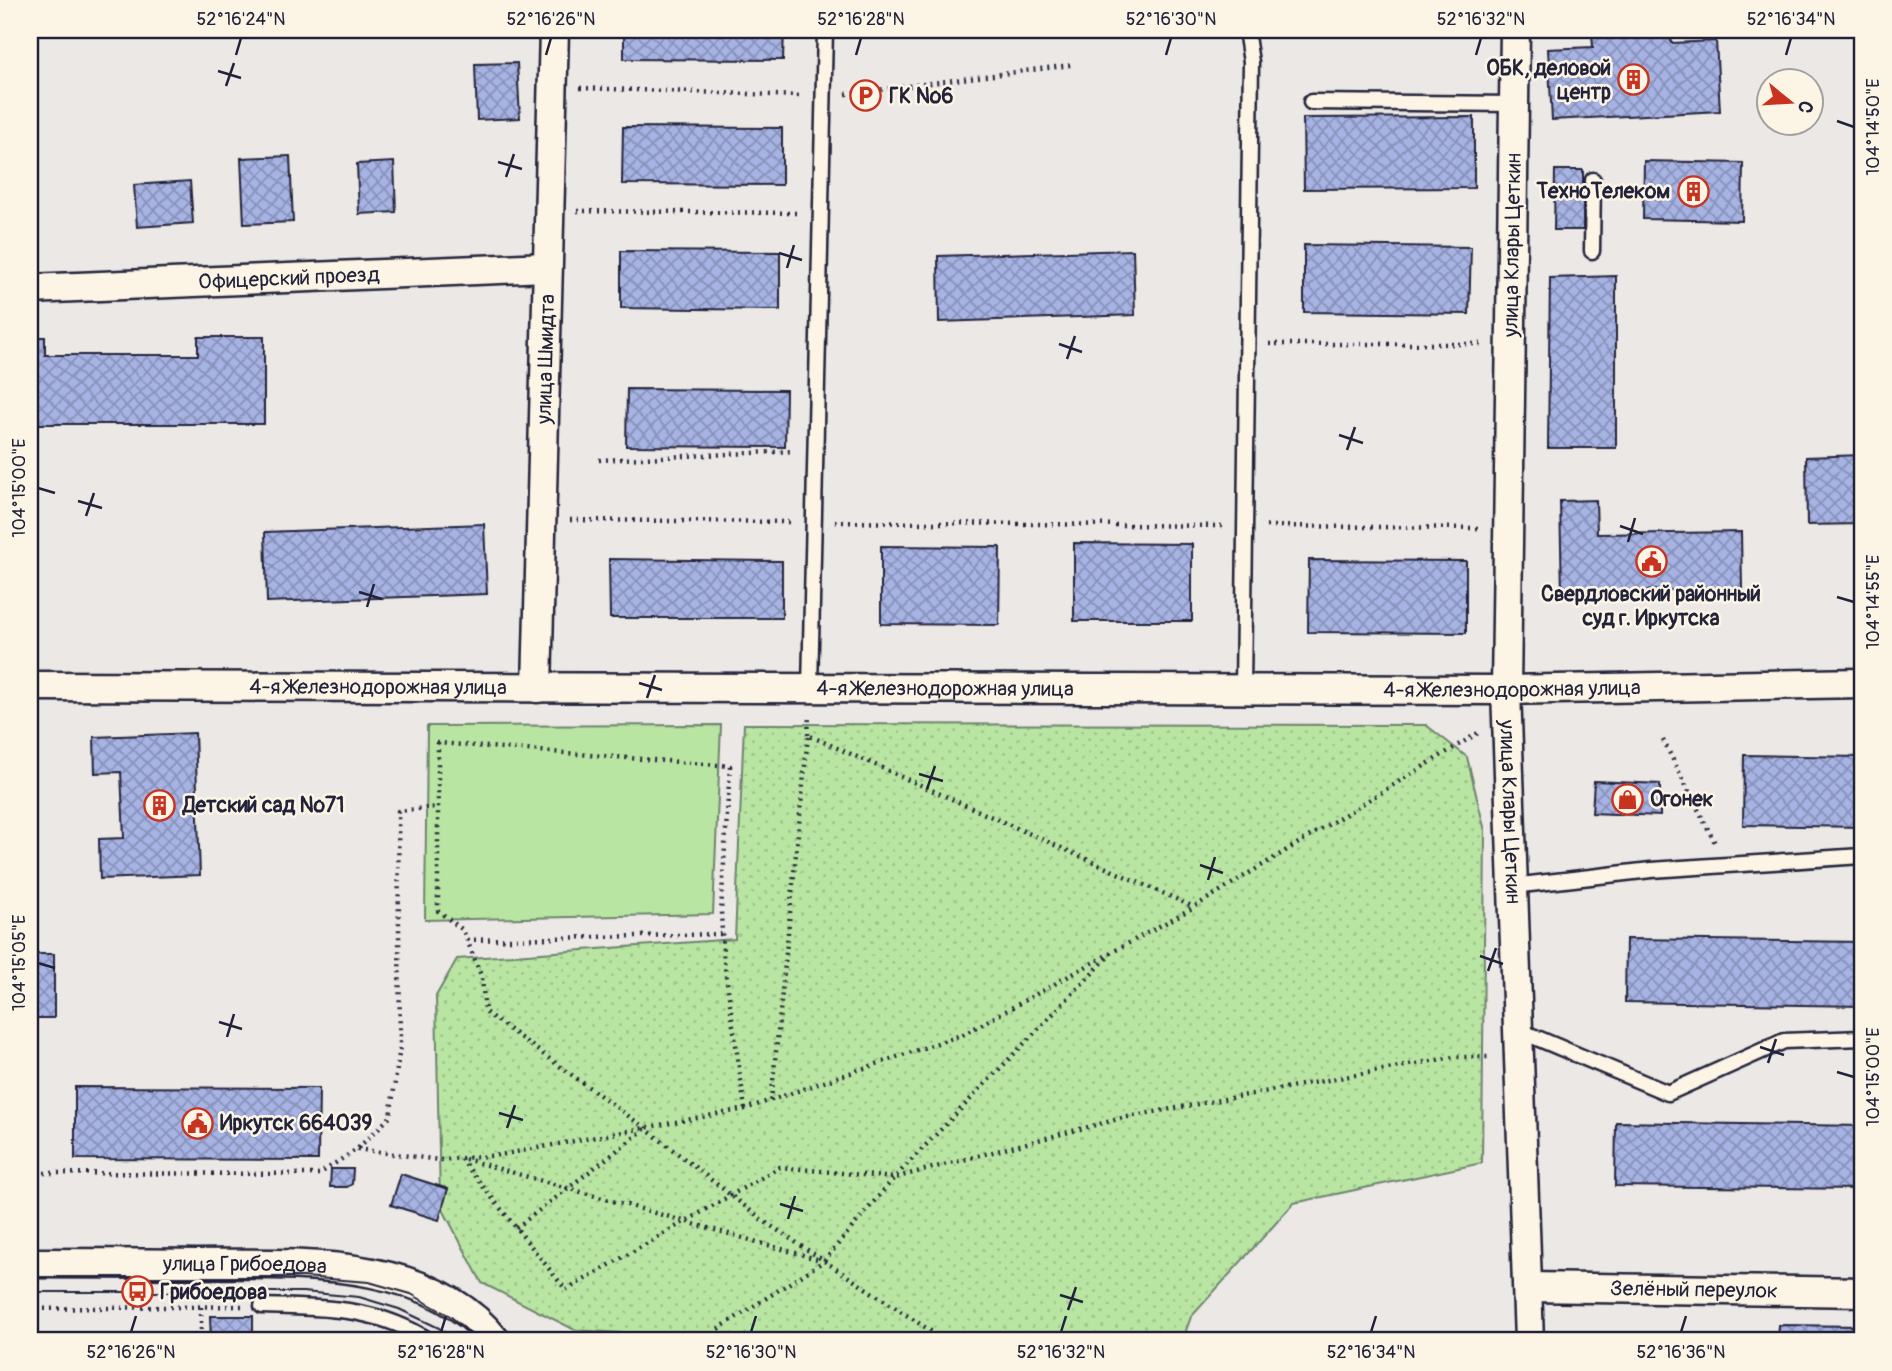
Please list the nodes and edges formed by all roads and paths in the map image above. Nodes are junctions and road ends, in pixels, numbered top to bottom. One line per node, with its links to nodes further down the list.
1 (554, 30): 14 (street, улица Шмидта)
2 (825, 30): 7 (lane)
3 (1246, 30): 16 (lane)
4 (1514, 30): 9 (street, улица Клары Цеткин)
5 (1071, 65): 7 (path)
6 (576, 88): 7 (path)
7 (824, 96): 12 (lane)
8 (1311, 102): 9 (lane)
9 (1514, 104): 29 (street, улица Клары Цеткин)
10 (1593, 180): 13 (lane)
11 (573, 211): 12 (path)
12 (821, 214): 18 (lane)
13 (1592, 251)
14 (547, 267): 15 (street, Офицерский проезд); 26 (street, улица Шмидта)
15 (30, 289)
16 (1247, 344): 17 (path); 22 (lane)
17 (1482, 344)
18 (816, 450): 19 (path); 21 (lane)
19 (599, 460)
20 (569, 520): 21 (path)
21 (814, 522): 22 (path); 27 (lane)
22 (1245, 526): 23 (path); 28 (lane)
23 (1479, 528)
24 (1862, 684): 29 (street, 4-я Железнодорожная улица)
25 (30, 686): 26 (street, 4-я Железнодорожная улица)
26 (537, 688): 27 (street, 4-я Железнодорожная улица)
27 (810, 688): 28 (street, 4-я Железнодорожная улица)
28 (1243, 690): 29 (street, 4-я Железнодорожная улица)
29 (1506, 690): 35 (street, улица Клары Цеткин)
30 (1479, 732): 36 (path)
31 (1663, 740): 34 (path)
32 (438, 807): 37 (path); 38 (path); 46 (path)
33 (1862, 856): 34 (lane)
34 (1726, 865): 35 (lane)
35 (1513, 886): 40 (street, улица Клары Цеткин)
36 (1194, 907): 39 (path); 43 (path)
37 (722, 934): 38 (path); 44 (path)
38 (467, 940): 45 (path)
39 (1112, 952): 43 (path); 49 (path)
40 (1518, 1030): 41 (lane); 56 (street, улица Клары Цеткин)
41 (1862, 1038)
42 (1453, 1057): 49 (path)
43 (771, 1101): 44 (path)
44 (745, 1110): 45 (path)
45 (645, 1128): 47 (path); 50 (path); 51 (path)
46 (358, 1149): 47 (path); 48 (path)
47 (460, 1158): 50 (path); 53 (path)
48 (30, 1173)
49 (894, 1178): 51 (path); 54 (path)
50 (567, 1188): 52 (path); 53 (path)
51 (731, 1195): 52 (path); 54 (path)
52 (685, 1222): 53 (path); 54 (path)
53 (516, 1228)
54 (824, 1261): 61 (path); 65 (path)
55 (30, 1263): 64 (street, улица Грибоедова)
56 (1528, 1287): 57 (street, Зелёный переулок); 66 (street, улица Клары Цеткин)
57 (1862, 1292)
58 (262, 1306): 59 (path); 63 (lane)
59 (201, 1307): 60 (path); 62 (path)
60 (30, 1309)
61 (718, 1329)
62 (201, 1341)
63 (430, 1341)
64 (496, 1341)
65 (946, 1341)
66 (1529, 1341)

